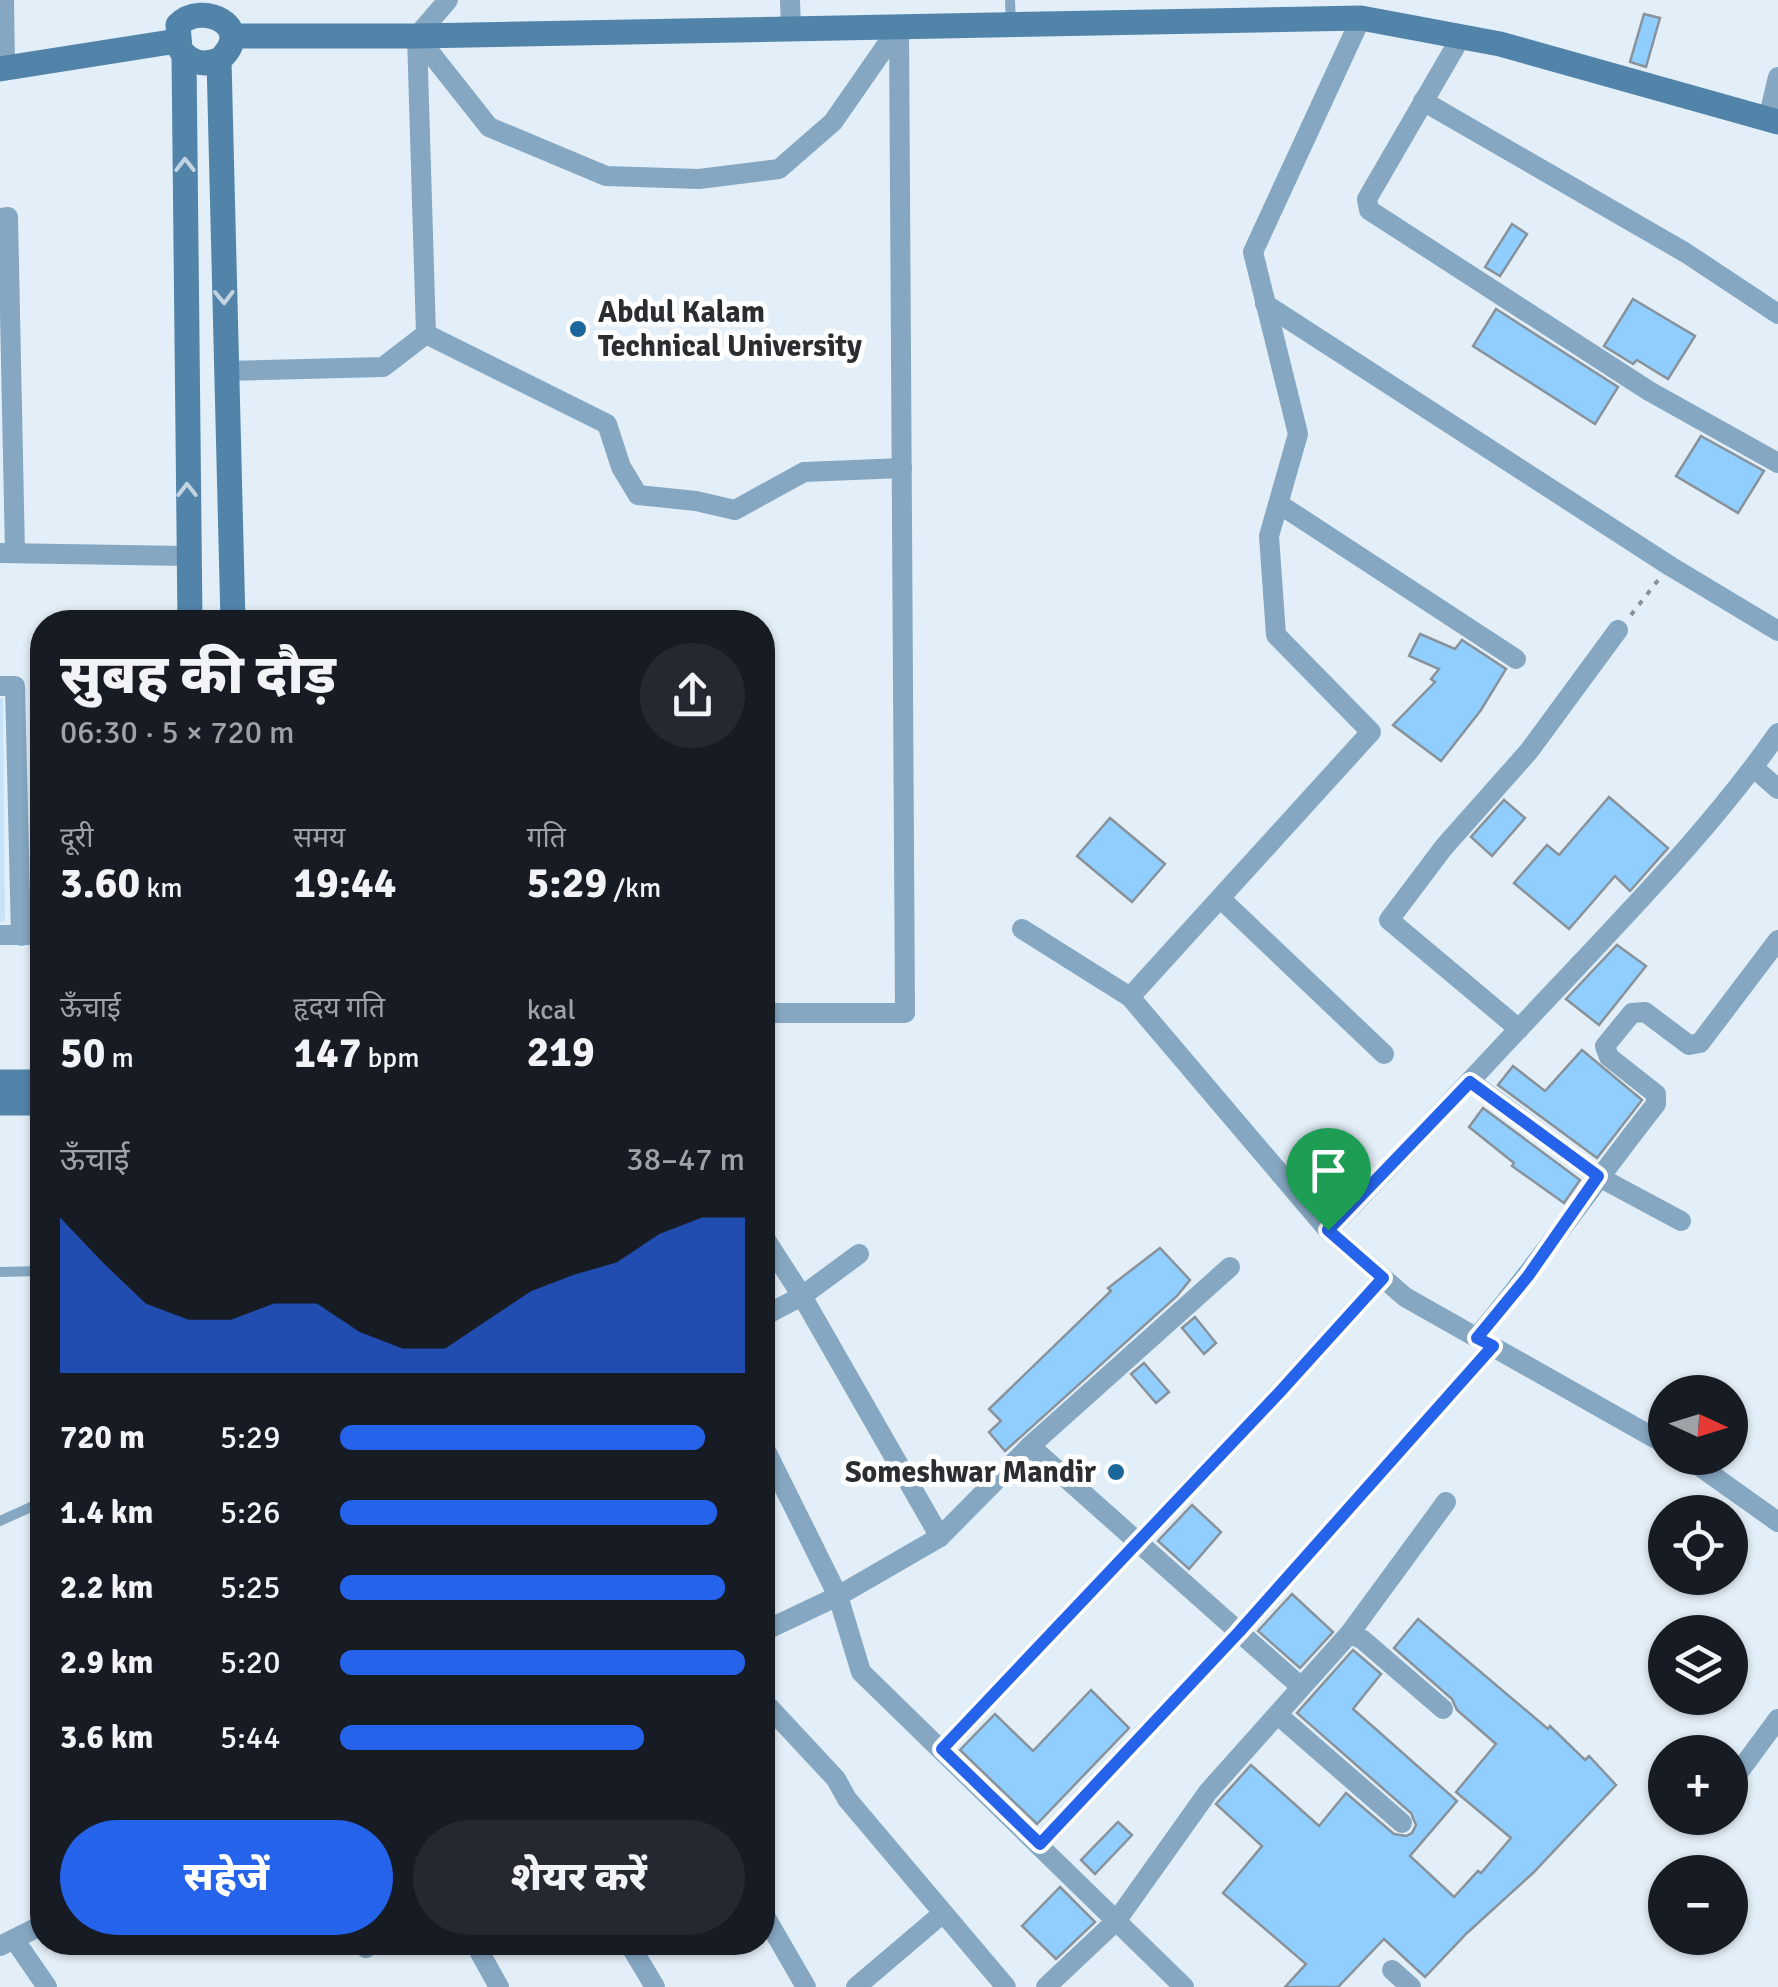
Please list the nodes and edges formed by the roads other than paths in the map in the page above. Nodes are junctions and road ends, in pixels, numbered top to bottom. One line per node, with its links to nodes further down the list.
1 (4, 0): 14 (street)
2 (448, 0): 11 (street)
3 (790, 0): 9 (street)
4 (220, 6): 8 (street); 10 (street)
5 (1010, 12): 6 (street); 7 (street)
6 (1361, 18): 12 (street); 19 (street)
7 (899, 27): 9 (street); 11 (street); 24 (street)
8 (179, 30): 13 (street); 14 (street); 27 (street, one-way to 8)
9 (791, 30): 11 (street)
10 (233, 36): 11 (street); 13 (street)
11 (417, 36): 21 (street)
12 (1461, 37): 16 (street); 17 (street)
13 (220, 60): 22 (street, one-way to 22)
14 (3, 68)
15 (1778, 77): 17 (street)
16 (1423, 101): 20 (street); 23 (street)
17 (1773, 120)
18 (0, 218): 26 (street)
19 (1266, 304): 25 (street); 31 (street)
20 (1778, 314)
21 (426, 334): 22 (street); 24 (street)
22 (225, 371): 29 (street)
23 (1778, 463)
24 (902, 468): 42 (street)
25 (1278, 504): 32 (street); 37 (street)
26 (8, 553): 27 (street)
27 (188, 556): 28 (street)
28 (190, 610)
29 (233, 610)
30 (1618, 630): 43 (street)
31 (1778, 631)
32 (1516, 658)
33 (0, 686): 39 (street)
34 (1778, 733): 35 (street)
35 (1754, 768): 36 (street); 43 (street)
36 (1778, 789)
37 (1220, 899): 41 (street); 44 (street)
38 (1022, 929): 41 (street)
39 (21, 935)
40 (1778, 940): 50 (street)
41 (1130, 997): 52 (street)
42 (775, 1013)
43 (1519, 1029): 47 (street)
44 (1384, 1054)
45 (0, 1082): 46 (street)
46 (30, 1082)
47 (1470, 1082): 50 (street); 52 (street)
48 (0, 1103): 49 (street)
49 (30, 1103)
50 (1598, 1176): 51 (street); 61 (street)
51 (1681, 1221)
52 (1328, 1230): 58 (street)
53 (775, 1254): 59 (street)
54 (858, 1254): 59 (street)
55 (1230, 1267): 63 (street)
56 (30, 1271): 57 (lane)
57 (0, 1272)
58 (1383, 1278): 61 (street); 71 (street)
59 (802, 1296): 60 (street); 70 (street)
60 (775, 1310)
61 (1485, 1342): 62 (street); 74 (street)
62 (1648, 1434)
63 (1030, 1446): 70 (street); 71 (street)
64 (775, 1470): 72 (street)
65 (1712, 1475): 69 (street)
66 (1446, 1502): 75 (street)
67 (30, 1507): 68 (lane)
68 (0, 1521)
69 (1778, 1522)
70 (940, 1536): 72 (street)
71 (1137, 1544): 74 (street); 81 (street)
72 (838, 1596): 73 (street); 81 (street)
73 (775, 1626)
74 (1239, 1632): 76 (street); 84 (street)
75 (1350, 1633): 76 (street); 77 (street)
76 (1300, 1686): 79 (street)
77 (1443, 1709)
78 (775, 1713): 85 (street)
79 (1278, 1715): 83 (street); 86 (street)
80 (1778, 1719): 82 (street)
81 (942, 1749): 84 (street)
82 (1748, 1760)
83 (1402, 1823)
84 (1040, 1844): 86 (street)
85 (942, 1914): 97 (street); 98 (street)
86 (1117, 1920): 99 (street); 100 (street)
87 (30, 1931): 89 (street)
88 (775, 1933): 96 (street)
89 (7, 1942): 93 (street)
90 (481, 1955): 94 (street)
91 (636, 1955): 95 (street)
92 (1392, 1970): 101 (street)
93 (47, 1987)
94 (499, 1987)
95 (655, 1987)
96 (806, 1987)
97 (856, 1987)
98 (1006, 1987)
99 (1046, 1987)
100 (1184, 1987)
101 (1411, 1987)

